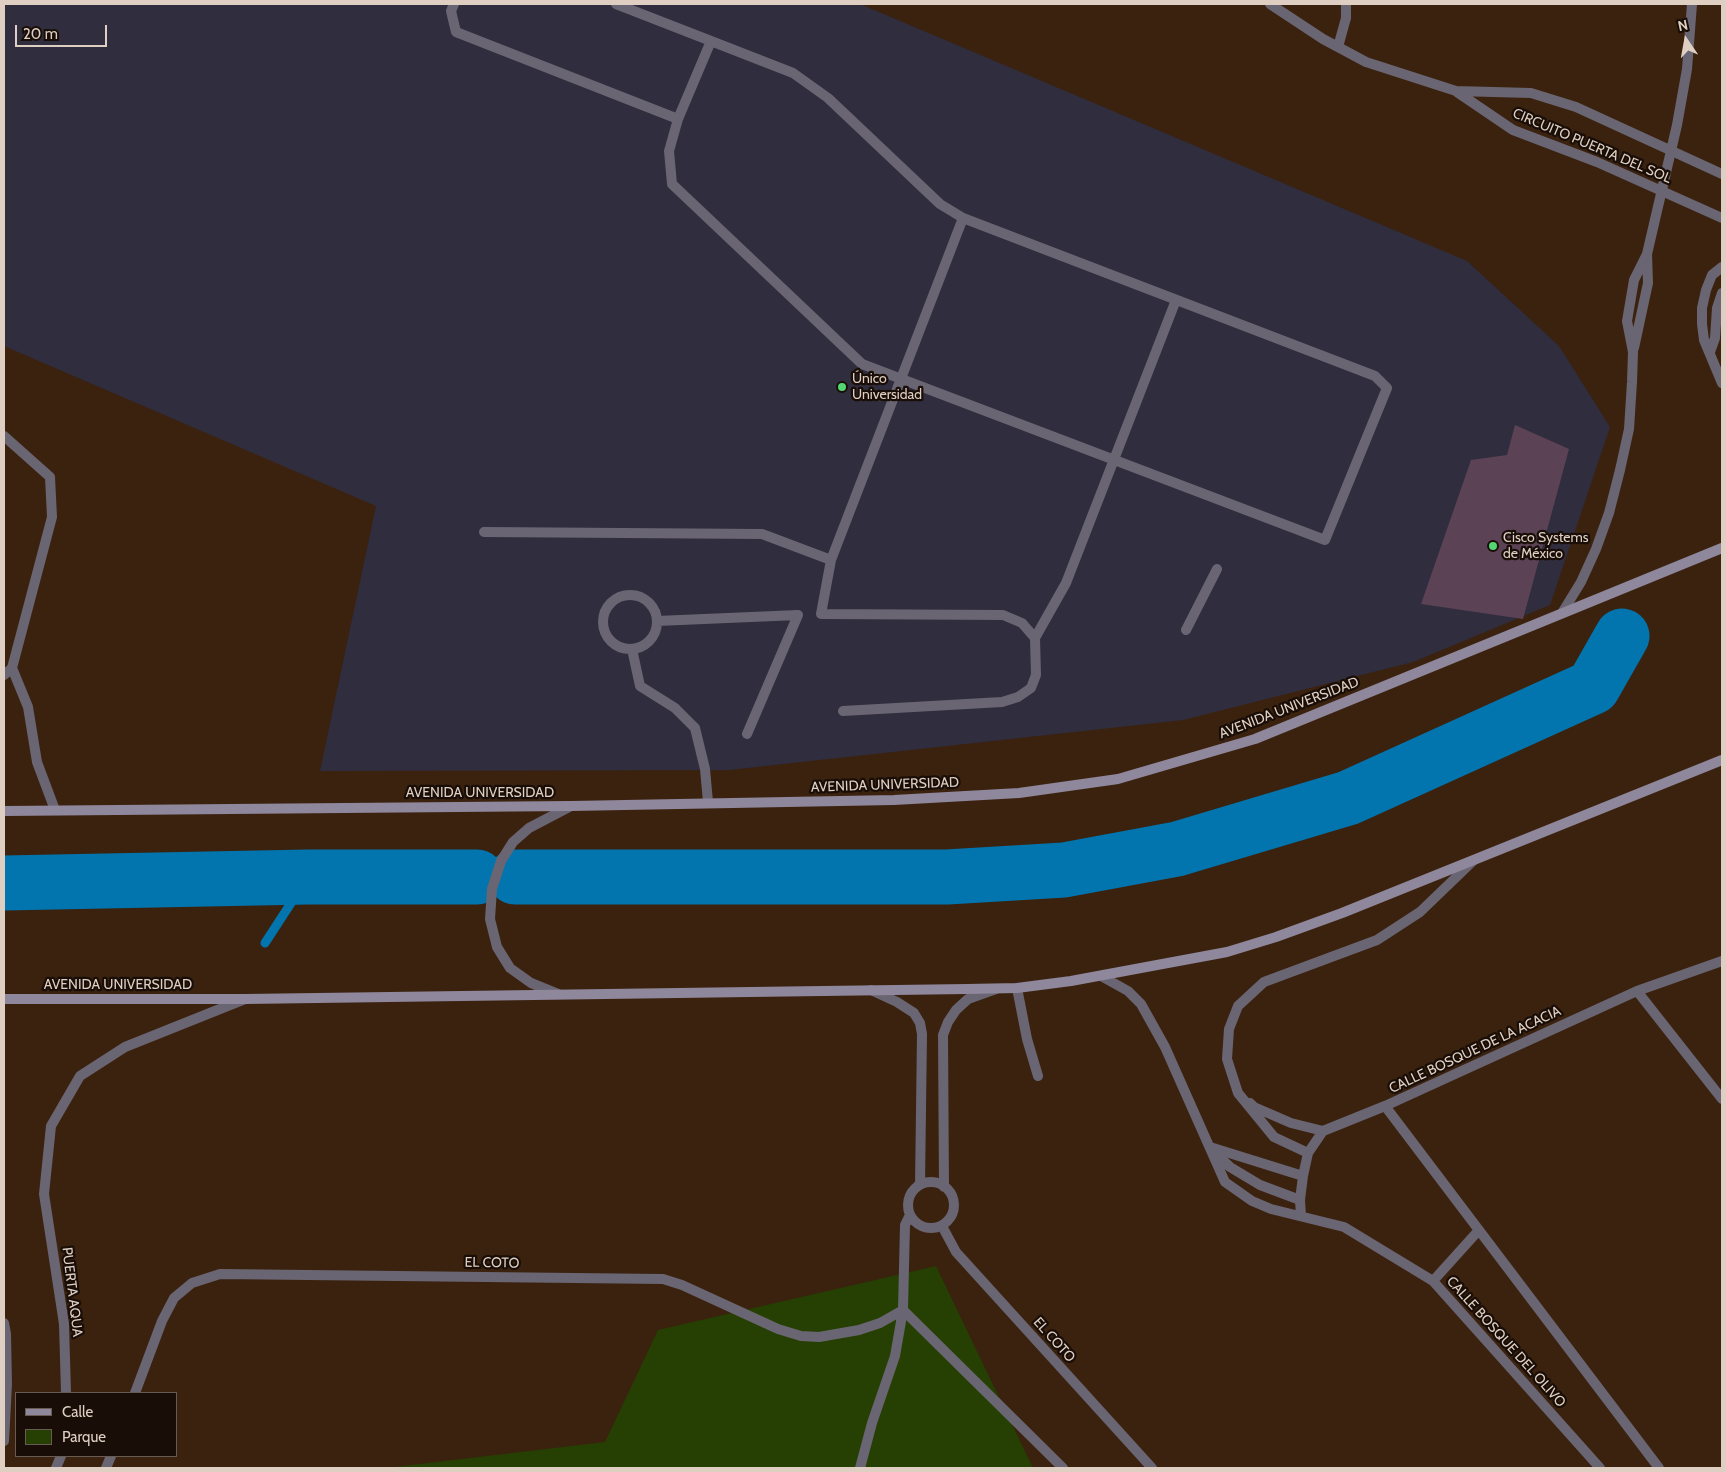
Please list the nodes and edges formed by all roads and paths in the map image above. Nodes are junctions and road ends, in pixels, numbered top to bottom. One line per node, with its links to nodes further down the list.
1 (454, 4): 9 (street)
2 (616, 4): 6 (street)
3 (1270, 4): 7 (street, CIRCUITO PUERTA DEL SOL)
4 (1346, 4): 7 (street)
5 (1692, 4): 10 (street)
6 (711, 41): 9 (street); 13 (street)
7 (1338, 47): 8 (street, CIRCUITO PUERTA DEL SOL)
8 (1456, 91): 10 (street, CIRCUITO PUERTA DEL SOL); 12 (street, CIRCUITO PUERTA DEL SOL)
9 (678, 119): 19 (street)
10 (1671, 150): 11 (street, CIRCUITO PUERTA DEL SOL); 12 (street)
11 (1722, 174)
12 (1662, 191): 14 (street, CIRCUITO PUERTA DEL SOL); 27 (street)
13 (963, 218): 17 (street); 19 (street)
14 (1722, 218)
15 (1722, 267): 18 (street)
16 (1722, 293): 18 (street)
17 (1176, 300): 22 (street); 22 (street)
18 (1710, 352): 20 (street)
19 (901, 379): 22 (street); 25 (street)
20 (1722, 384)
21 (4, 436): 32 (street)
22 (1114, 460): 30 (street)
23 (484, 532): 25 (street)
24 (1722, 548): 27 (main road, AVENIDA UNIVERSIDAD)
25 (831, 560): 30 (street)
26 (1217, 569): 29 (street)
27 (1562, 613): 37 (main road, AVENIDA UNIVERSIDAD)
28 (658, 621): 31 (street); 31 (street); 35 (street)
29 (1186, 630)
30 (1036, 638): 34 (street)
31 (632, 649): 37 (street)
32 (12, 668): 33 (street); 40 (street)
33 (4, 675)
34 (843, 711)
35 (747, 734)
36 (1722, 760): 41 (main road, AVENIDA UNIVERSIDAD)
37 (708, 802): 38 (main road, AVENIDA UNIVERSIDAD)
38 (571, 806): 40 (main road, AVENIDA UNIVERSIDAD); 48 (street)
39 (4, 810): 40 (main road, AVENIDA UNIVERSIDAD)
40 (55, 810)
41 (1474, 860): 43 (main road, AVENIDA UNIVERSIDAD); 52 (street)
42 (1722, 961): 47 (street, CALLE BOSQUE DE LA ACACIA)
43 (1101, 976): 45 (main road, AVENIDA UNIVERSIDAD); 56 (street, CALLE BOSQUE DEL OLIVO)
44 (1000, 988): 45 (main road, AVENIDA UNIVERSIDAD); 46 (main road, AVENIDA UNIVERSIDAD); 60 (street)
45 (1016, 988): 51 (street)
46 (870, 990): 48 (main road, AVENIDA UNIVERSIDAD); 59 (street)
47 (1637, 991): 53 (street); 54 (street, CALLE BOSQUE DE LA ACACIA)
48 (558, 994): 50 (main road, AVENIDA UNIVERSIDAD)
49 (4, 999): 50 (main road, AVENIDA UNIVERSIDAD)
50 (245, 999): 69 (street, PUERTA AQUA)
51 (1038, 1076)
52 (1238, 1093): 55 (street); 57 (street)
53 (1722, 1099)
54 (1385, 1106): 55 (street, CALLE BOSQUE DE LA ACACIA); 65 (street)
55 (1322, 1131): 57 (street)
56 (1208, 1147): 58 (street); 61 (street, CALLE BOSQUE DEL OLIVO); 63 (street, CALLE BOSQUE DEL OLIVO)
57 (1308, 1153): 58 (street)
58 (1303, 1176): 61 (street)
59 (920, 1185): 60 (street); 62 (street)
60 (944, 1186): 64 (street)
61 (1300, 1200): 63 (street)
62 (910, 1215): 64 (street); 67 (street)
63 (1301, 1216): 66 (street, CALLE BOSQUE DEL OLIVO)
64 (942, 1226): 74 (street, EL COTO)
65 (1479, 1230): 66 (street); 76 (street)
66 (1433, 1281): 75 (street, CALLE BOSQUE DEL OLIVO)
67 (903, 1310): 70 (street, EL COTO); 72 (street); 73 (street)
68 (4, 1323): 71 (street)
69 (66, 1392)
70 (135, 1392)
71 (4, 1441)
72 (860, 1468)
73 (1063, 1468)
74 (1152, 1468)
75 (1600, 1468)
76 (1659, 1468)

